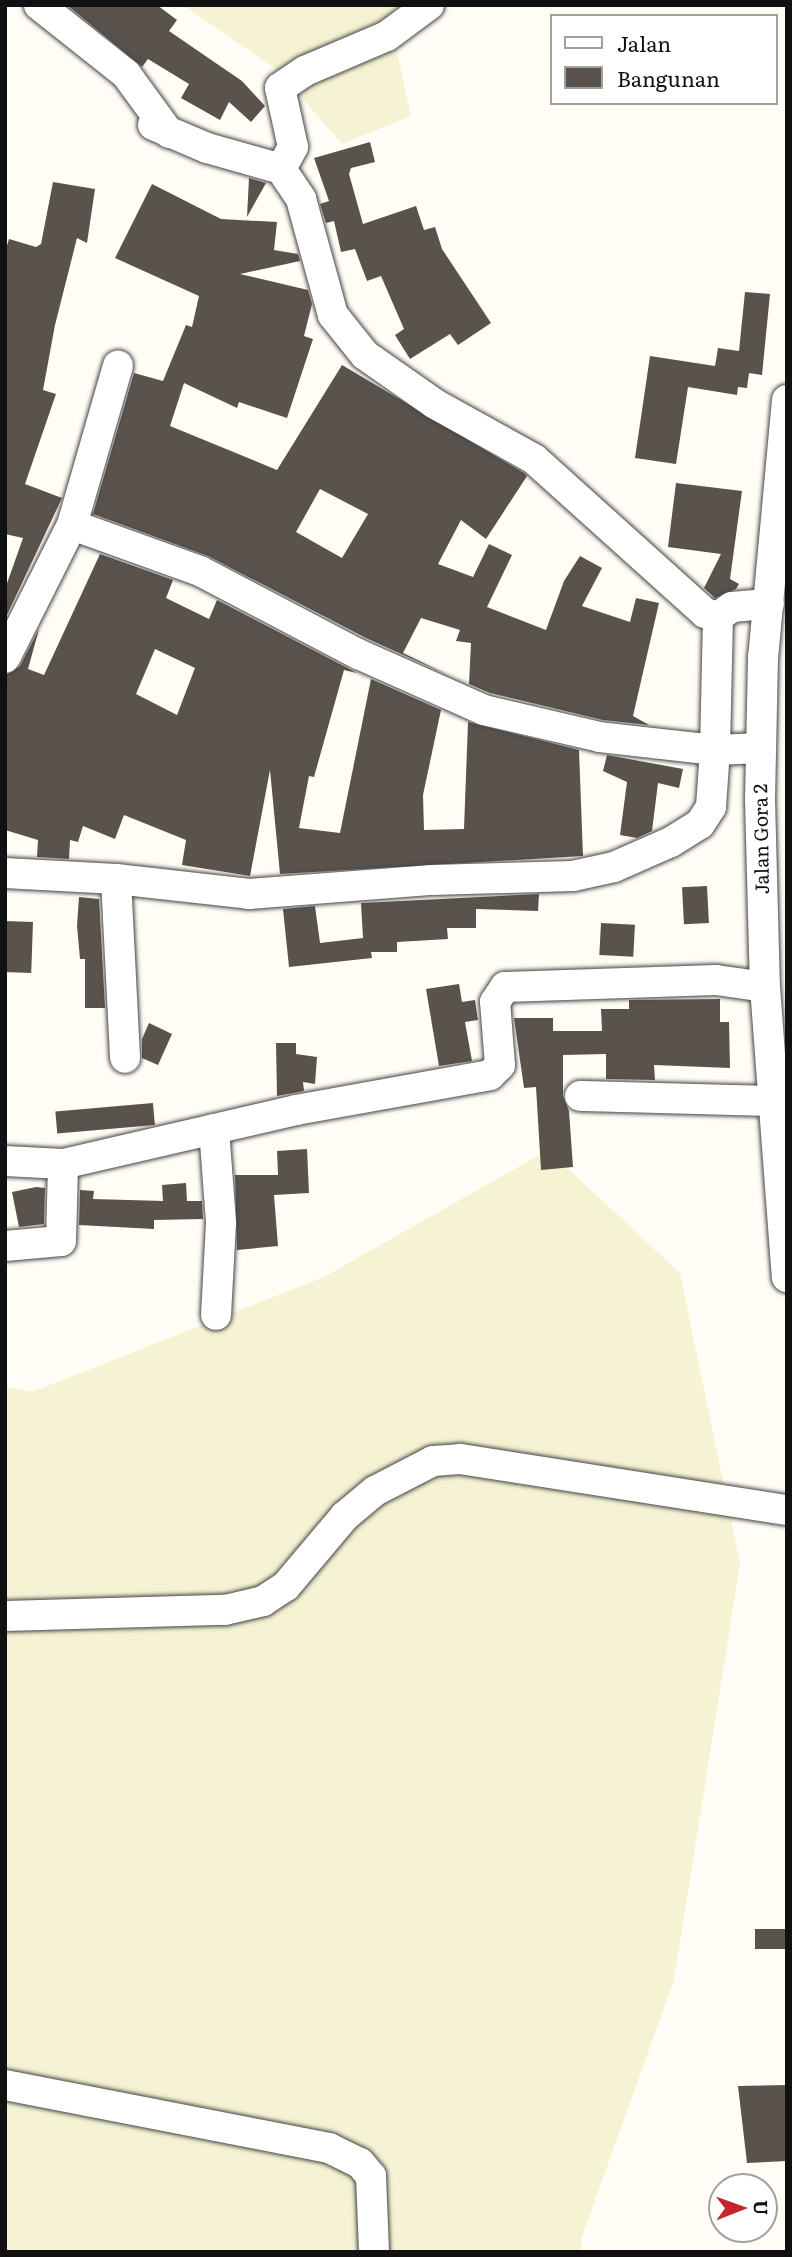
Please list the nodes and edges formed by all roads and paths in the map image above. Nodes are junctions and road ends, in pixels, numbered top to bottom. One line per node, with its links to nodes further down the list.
1 (39, 5): 4 (street)
2 (409, 20): 5 (street)
3 (137, 115): 4 (street)
4 (169, 133): 5 (street)
5 (281, 169): 10 (street)
6 (118, 366): 8 (street)
7 (787, 400): 9 (street, Jalan Gora 2)
8 (72, 525): 11 (street); 13 (street)
9 (768, 604): 10 (street); 12 (street, Jalan Gora 2)
10 (718, 617): 13 (street)
11 (5, 658)
12 (761, 748): 13 (street); 16 (street, Jalan Gora 2)
13 (715, 750): 15 (street)
14 (5, 873): 15 (street)
15 (116, 878): 17 (street)
16 (765, 987): 19 (street, Jalan Gora 2); 20 (street)
17 (125, 1058)
18 (580, 1096): 19 (street)
19 (774, 1101): 24 (street, Jalan Gora 2)
20 (214, 1129): 22 (street); 25 (street)
21 (5, 1161): 22 (street)
22 (63, 1164): 23 (street)
23 (5, 1246)
24 (787, 1277)
25 (216, 1315)
26 (787, 1510): 27 (street)
27 (5, 1616)
28 (5, 2085): 29 (street)
29 (374, 2252)

